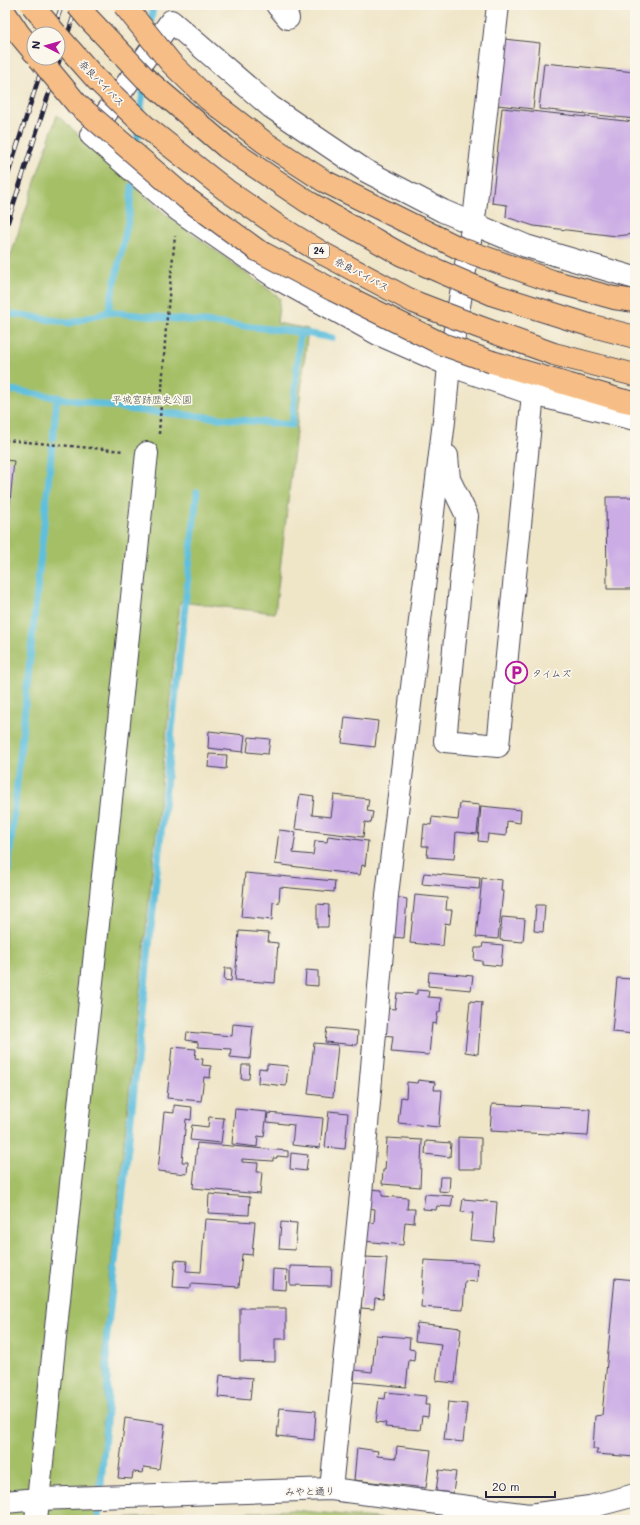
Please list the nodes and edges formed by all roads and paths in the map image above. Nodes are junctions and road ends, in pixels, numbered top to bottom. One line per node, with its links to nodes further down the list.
1 (32, 5): 7 (highway, 奈良バイパス / 24, bridge)
2 (77, 5): 15 (highway, bridge)
3 (124, 5): 14 (highway, bridge)
4 (498, 5): 12 (street)
5 (5, 13): 8 (highway)
6 (172, 13): 11 (street); 12 (street)
7 (50, 26)
8 (26, 42)
9 (66, 45): 17 (highway, 奈良バイパス / 24, bridge)
10 (46, 66): 19 (highway, bridge)
11 (178, 210): 16 (street); 22 (path)
12 (473, 223): 13 (street); 16 (street)
13 (635, 278)
14 (635, 301)
15 (635, 337)
16 (449, 365): 18 (street); 21 (street)
17 (635, 375)
18 (533, 394): 20 (street); 21 (street)
19 (635, 403)
20 (635, 419)
21 (444, 421): 25 (street)
22 (159, 423)
23 (5, 440): 24 (path)
24 (147, 453): 28 (street)
25 (331, 1489): 28 (street, みやと通り); 29 (street, みやと通り)
26 (635, 1495): 29 (street, みやと通り)
27 (5, 1502): 28 (street, みやと通り)
28 (37, 1509)
29 (528, 1518)

